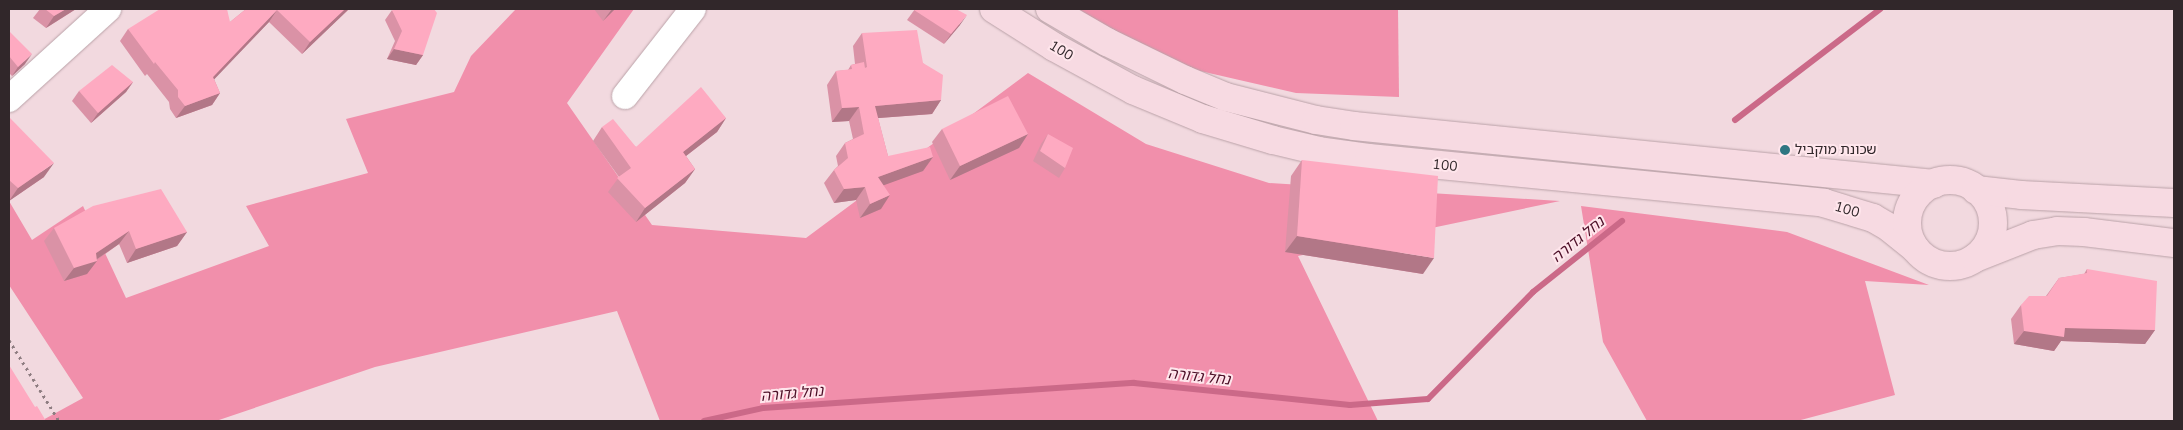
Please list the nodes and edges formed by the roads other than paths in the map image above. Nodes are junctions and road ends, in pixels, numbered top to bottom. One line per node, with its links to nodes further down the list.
1 (108, 9): 6 (street)
2 (693, 9): 5 (street)
3 (994, 9): 11 (main road, 100)
4 (1050, 9): 7 (main road)
5 (625, 96)
6 (9, 99)
7 (1934, 184): 8 (main road); 11 (main road)
8 (1976, 190): 9 (main road); 12 (main road)
9 (2174, 203)
10 (2174, 243): 12 (main road)
11 (1915, 248): 12 (main road)
12 (1975, 258)

